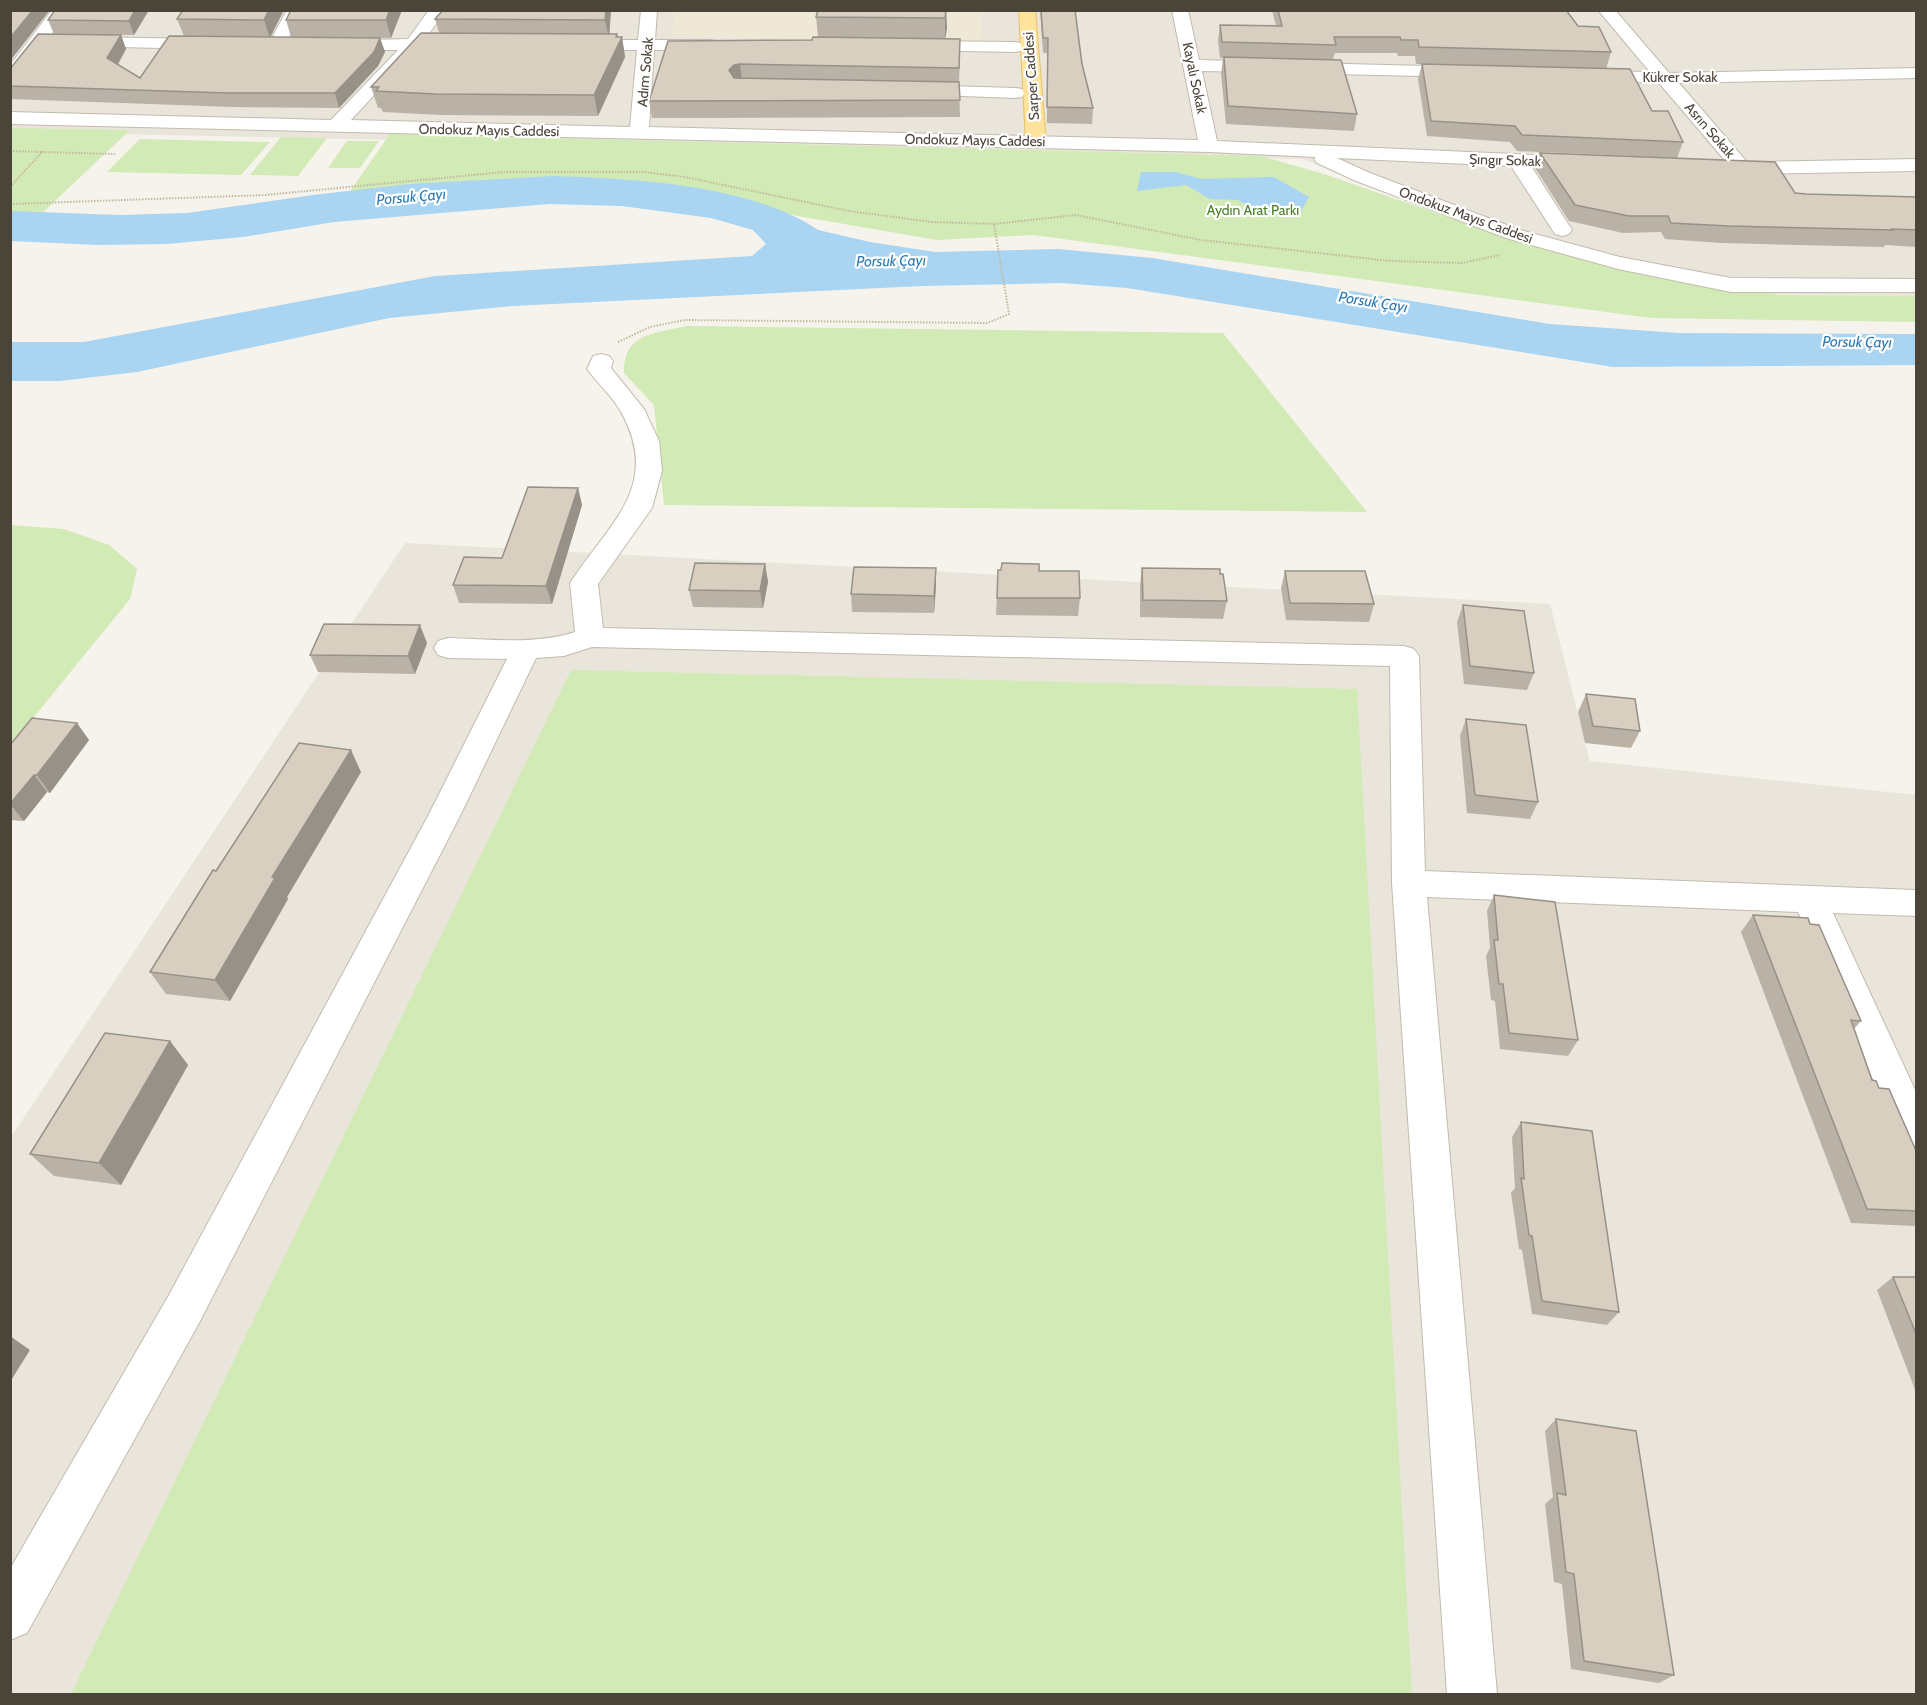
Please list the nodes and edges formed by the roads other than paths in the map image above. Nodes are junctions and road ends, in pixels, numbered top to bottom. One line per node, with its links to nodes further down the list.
1 (60, 10): 12 (street)
2 (296, 10): 16 (street)
3 (438, 10): 14 (street)
4 (649, 10): 19 (street, Adım Sokak)
5 (1014, 10): 22 (main road, Sarper Caddesi)
6 (1027, 10): 34 (main road, Sarper Caddesi)
7 (1180, 10): 23 (street, Kayalı Sokak)
8 (1588, 10): 10 (street)
9 (1621, 10): 10 (street)
10 (1607, 11): 28 (street, Asrın Sokak)
11 (21, 32): 12 (street)
12 (40, 36): 13 (street); 27 (street)
13 (229, 44)
14 (412, 44): 15 (street); 17 (street); 32 (street)
15 (471, 44)
16 (300, 45)
17 (322, 45)
18 (565, 45): 19 (street)
19 (647, 45): 20 (street); 33 (street, Adım Sokak)
20 (730, 45)
21 (896, 46): 22 (street)
22 (1015, 47): 30 (main road, Sarper Caddesi)
23 (1192, 65): 24 (street); 35 (street, Kayalı Sokak)
24 (1476, 73)
25 (1917, 73): 28 (street, Kükrer Sokak)
26 (1571, 75): 28 (street, Kükrer Sokak)
27 (10, 78)
28 (1665, 78): 41 (street, Asrın Sokak)
29 (902, 90): 30 (street)
30 (1016, 93): 34 (main road, Sarper Caddesi)
31 (10, 118): 32 (street, Ondokuz Mayıs Caddesi)
32 (335, 127): 33 (street, Ondokuz Mayıs Caddesi)
33 (639, 132): 34 (street, Ondokuz Mayıs Caddesi)
34 (1027, 142): 35 (street, Ondokuz Mayıs Caddesi)
35 (1209, 147): 36 (street, Ondokuz Mayıs Caddesi)
36 (1310, 152): 37 (street, Şıngır Sokak); 42 (street, Ondokuz Mayıs Caddesi)
37 (1517, 160): 38 (street, Şıngır Sokak); 42 (street)
38 (1600, 164)
39 (1917, 165): 41 (street)
40 (1715, 168): 41 (street)
41 (1742, 168)
42 (1556, 237): 43 (street, Ondokuz Mayıs Caddesi)
43 (1917, 286)
44 (600, 361): 45 (street)
45 (591, 637): 47 (street); 48 (street)
46 (448, 648): 47 (street)
47 (526, 649): 52 (street)
48 (1408, 883): 49 (street); 53 (street)
49 (1809, 899): 50 (street); 51 (street)
50 (1917, 903)
51 (1917, 1132)
52 (10, 1616)
53 (1472, 1695)

